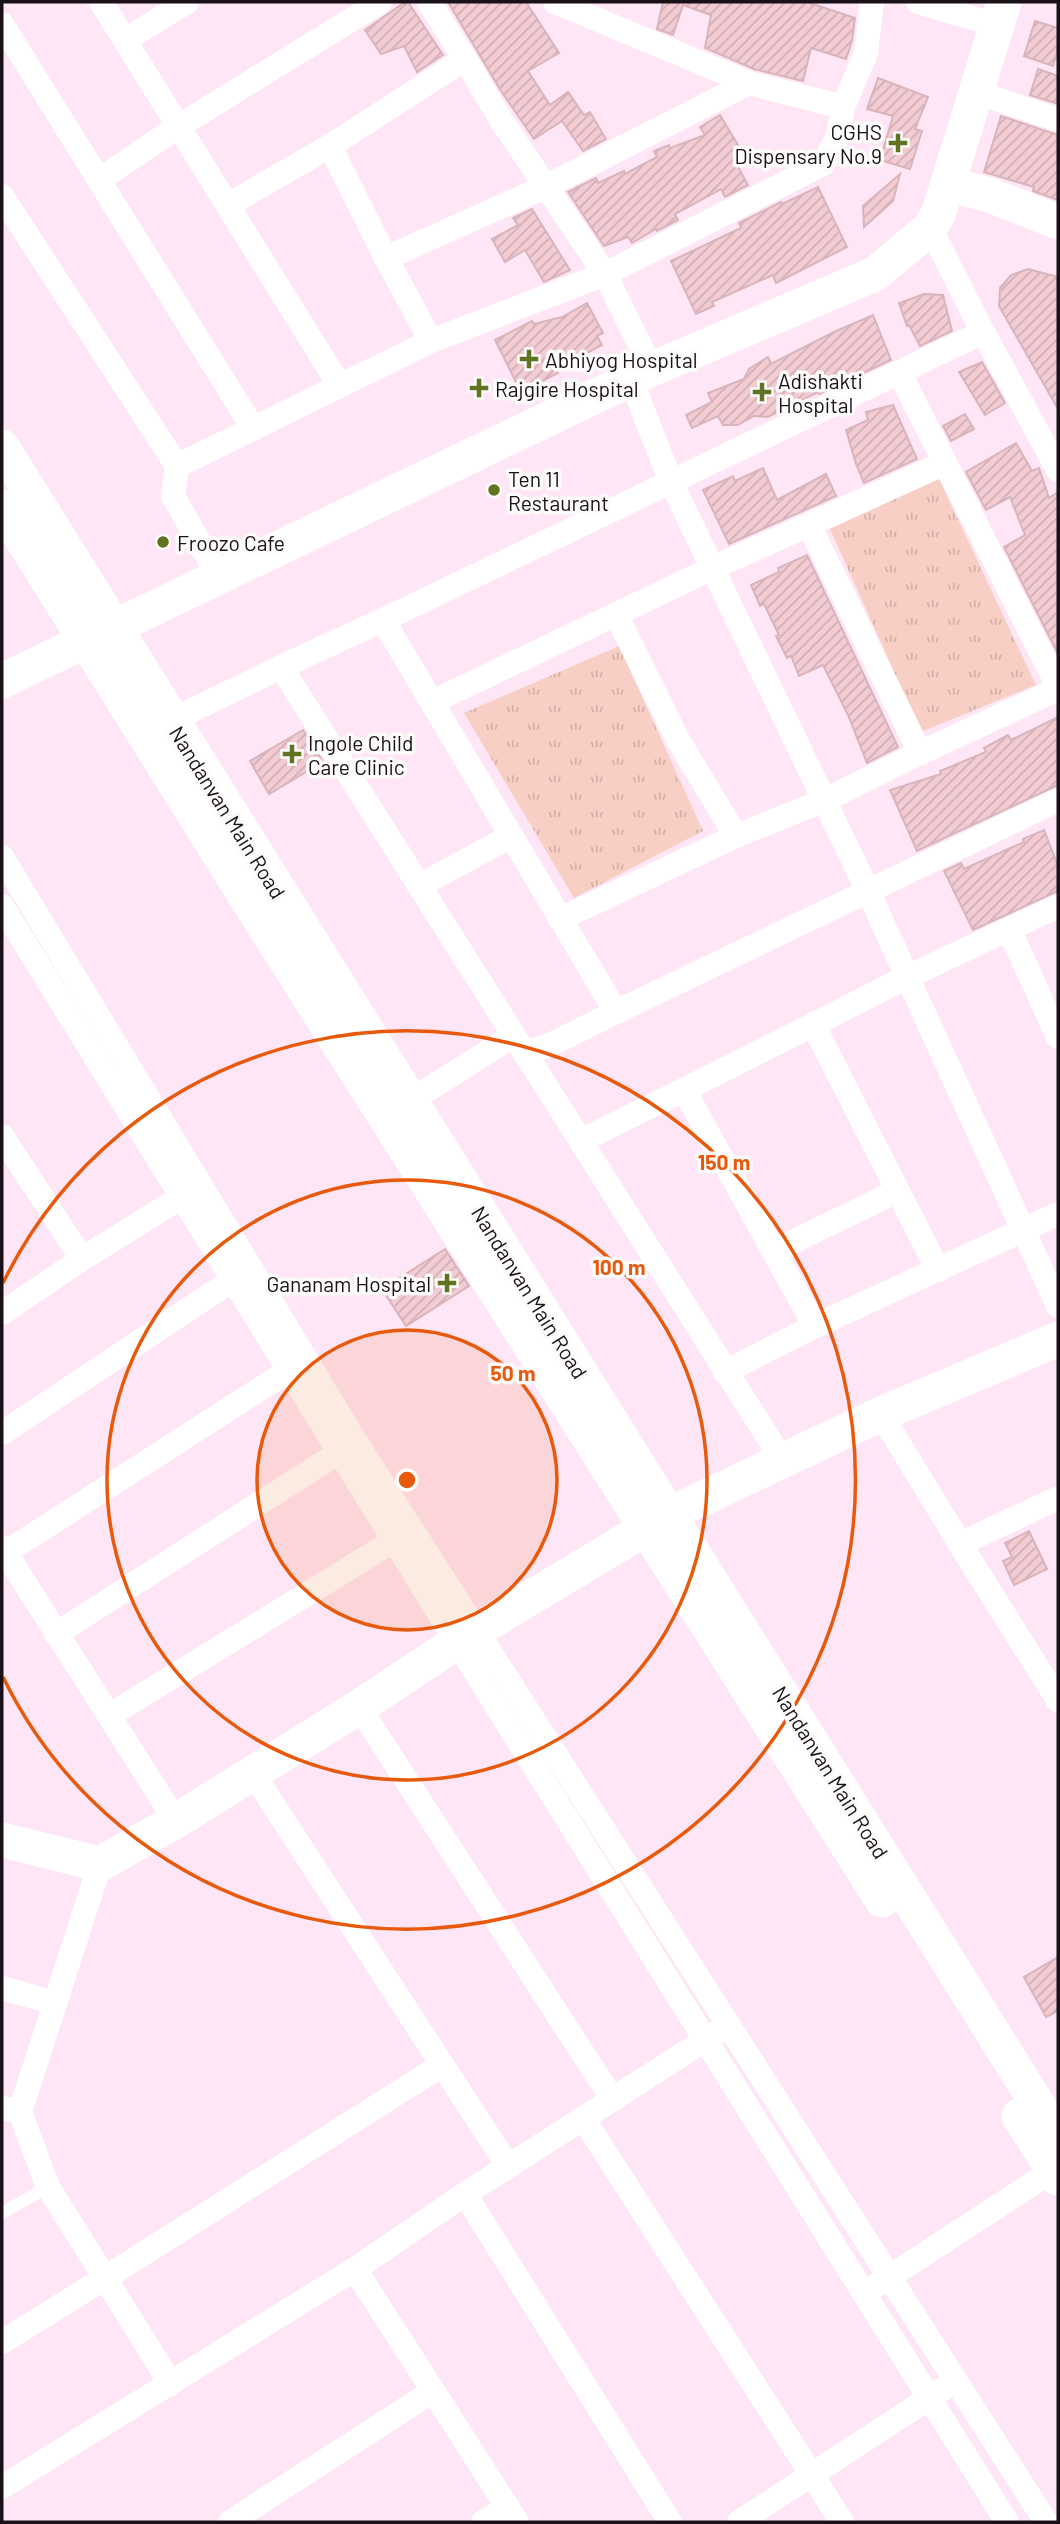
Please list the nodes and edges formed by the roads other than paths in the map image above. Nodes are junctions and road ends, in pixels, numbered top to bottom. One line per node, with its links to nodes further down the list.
1 (102, 2): 10 (street)
2 (187, 2): 10 (street)
3 (380, 2): 16 (street)
4 (429, 2): 11 (street)
5 (555, 2): 12 (street)
6 (872, 2): 14 (street)
7 (918, 2): 8 (street)
8 (1000, 13): 13 (main road)
9 (2, 24): 18 (street)
10 (125, 40): 16 (street)
11 (465, 59): 17 (street); 20 (street)
12 (749, 83): 14 (street); 20 (street)
13 (976, 92): 15 (street); 19 (main road)
14 (843, 107): 26 (street)
15 (1058, 120)
16 (179, 126): 18 (street); 22 (street)
17 (330, 146): 22 (street); 25 (street)
18 (99, 180): 32 (street)
19 (948, 185): 23 (main road); 24 (main road)
20 (545, 187): 25 (street); 26 (street)
21 (2, 196): 35 (street)
22 (228, 205): 31 (street)
23 (1058, 222)
24 (930, 228): 27 (street); 30 (main road)
25 (386, 258): 28 (street)
26 (605, 274): 28 (street); 30 (street)
27 (982, 332): 29 (street); 36 (street)
28 (431, 341): 31 (street)
29 (899, 372): 34 (street); 37 (street)
30 (641, 375): 37 (street); 41 (main road)
31 (340, 386): 32 (street)
32 (253, 428): 35 (street)
33 (2, 447): 44 (main road, Nandanvan Main Road)
34 (944, 463): 39 (street); 47 (street)
35 (177, 466): 41 (street)
36 (1058, 470)
37 (671, 482): 40 (street); 43 (street)
38 (2, 507): 44 (main road)
39 (809, 525): 40 (street); 50 (street)
40 (713, 568): 42 (street); 51 (street)
41 (219, 577): 44 (main road)
42 (616, 614): 48 (street); 54 (street)
43 (383, 621): 45 (street); 48 (street)
44 (100, 633): 46 (main road); 49 (main road, Nandanvan Main Road)
45 (281, 667): 49 (street); 56 (street)
46 (2, 681)
47 (1058, 688): 50 (street)
48 (432, 702): 53 (street)
49 (157, 727): 68 (main road, Nandanvan Main Road); 90 (main road)
50 (920, 753): 51 (street)
51 (825, 800): 54 (street); 57 (street)
52 (1058, 800): 57 (street)
53 (511, 836): 56 (street); 60 (street)
54 (736, 836): 60 (street)
55 (2, 857): 83 (street)
56 (419, 886): 66 (street)
57 (868, 891): 62 (street); 63 (street)
58 (2, 906): 72 (street)
59 (1058, 906): 61 (street)
60 (560, 919): 63 (street)
61 (1009, 929): 62 (street); 65 (street)
62 (907, 977): 64 (street); 74 (street)
63 (616, 1012): 66 (street)
64 (813, 1024): 67 (street); 71 (street)
65 (1058, 1037)
66 (519, 1045): 68 (street); 70 (street)
67 (684, 1090): 70 (street); 75 (street)
68 (410, 1101): 90 (main road, Nandanvan Main Road)
69 (2, 1136): 76 (street)
70 (580, 1141): 84 (street)
71 (897, 1191): 75 (street); 77 (street)
72 (183, 1196): 76 (street); 78 (street)
73 (1058, 1214): 74 (street)
74 (1023, 1232): 77 (street); 79 (street)
75 (774, 1251): 81 (street)
76 (82, 1259): 80 (street)
77 (938, 1270): 81 (street)
78 (234, 1279): 83 (street); 86 (street)
79 (1058, 1306)
80 (2, 1313)
81 (815, 1326): 84 (street)
82 (1058, 1339): 85 (main road)
83 (298, 1365): 87 (street); 93 (street)
84 (725, 1372): 88 (street)
85 (881, 1414): 88 (main road); 92 (street)
86 (2, 1433)
87 (348, 1447): 91 (street); 94 (street)
88 (783, 1461): 90 (main road)
89 (1058, 1498): 92 (street)
90 (658, 1521): 95 (main road); 111 (main road, Nandanvan Main Road); 113 (main road)
91 (404, 1535): 95 (street); 98 (street)
92 (960, 1544): 96 (street)
93 (4, 1550): 94 (street)
94 (56, 1634): 98 (street)
95 (467, 1637): 97 (main road); 105 (street); 106 (street)
96 (1058, 1700)
97 (359, 1707): 99 (main road); 108 (street)
98 (110, 1715): 100 (street)
99 (252, 1772): 100 (main road); 107 (street)
100 (176, 1821): 102 (main road)
101 (2, 1840): 102 (main road)
102 (100, 1864): 104 (street)
103 (2, 1988): 104 (street)
104 (55, 2003): 109 (street)
105 (729, 2025): 106 (street); 118 (street)
106 (706, 2040): 108 (street); 120 (street)
107 (442, 2065): 112 (street); 119 (street)
108 (613, 2100): 110 (street)
109 (11, 2110): 114 (street)
110 (583, 2118): 112 (street); 126 (street)
111 (1058, 2137)
112 (508, 2166): 115 (street)
113 (1057, 2172): 118 (street)
114 (48, 2188): 116 (lane); 119 (street)
115 (465, 2194): 117 (street); 131 (street)
116 (2, 2213)
117 (355, 2269): 123 (street); 124 (street)
118 (890, 2277): 120 (street); 122 (street)
119 (105, 2278): 121 (street); 123 (street)
120 (864, 2293): 125 (street)
121 (2, 2342)
122 (956, 2381): 125 (street); 135 (street)
123 (171, 2384): 127 (street)
124 (433, 2391): 128 (street); 129 (street)
125 (929, 2397): 126 (street); 134 (street)
126 (813, 2475): 132 (street); 133 (street)
127 (2, 2487)
128 (512, 2515): 130 (street)
129 (230, 2522)
130 (484, 2522)
131 (670, 2522)
132 (739, 2522)
133 (842, 2522)
134 (1007, 2522)
135 (1046, 2522)

